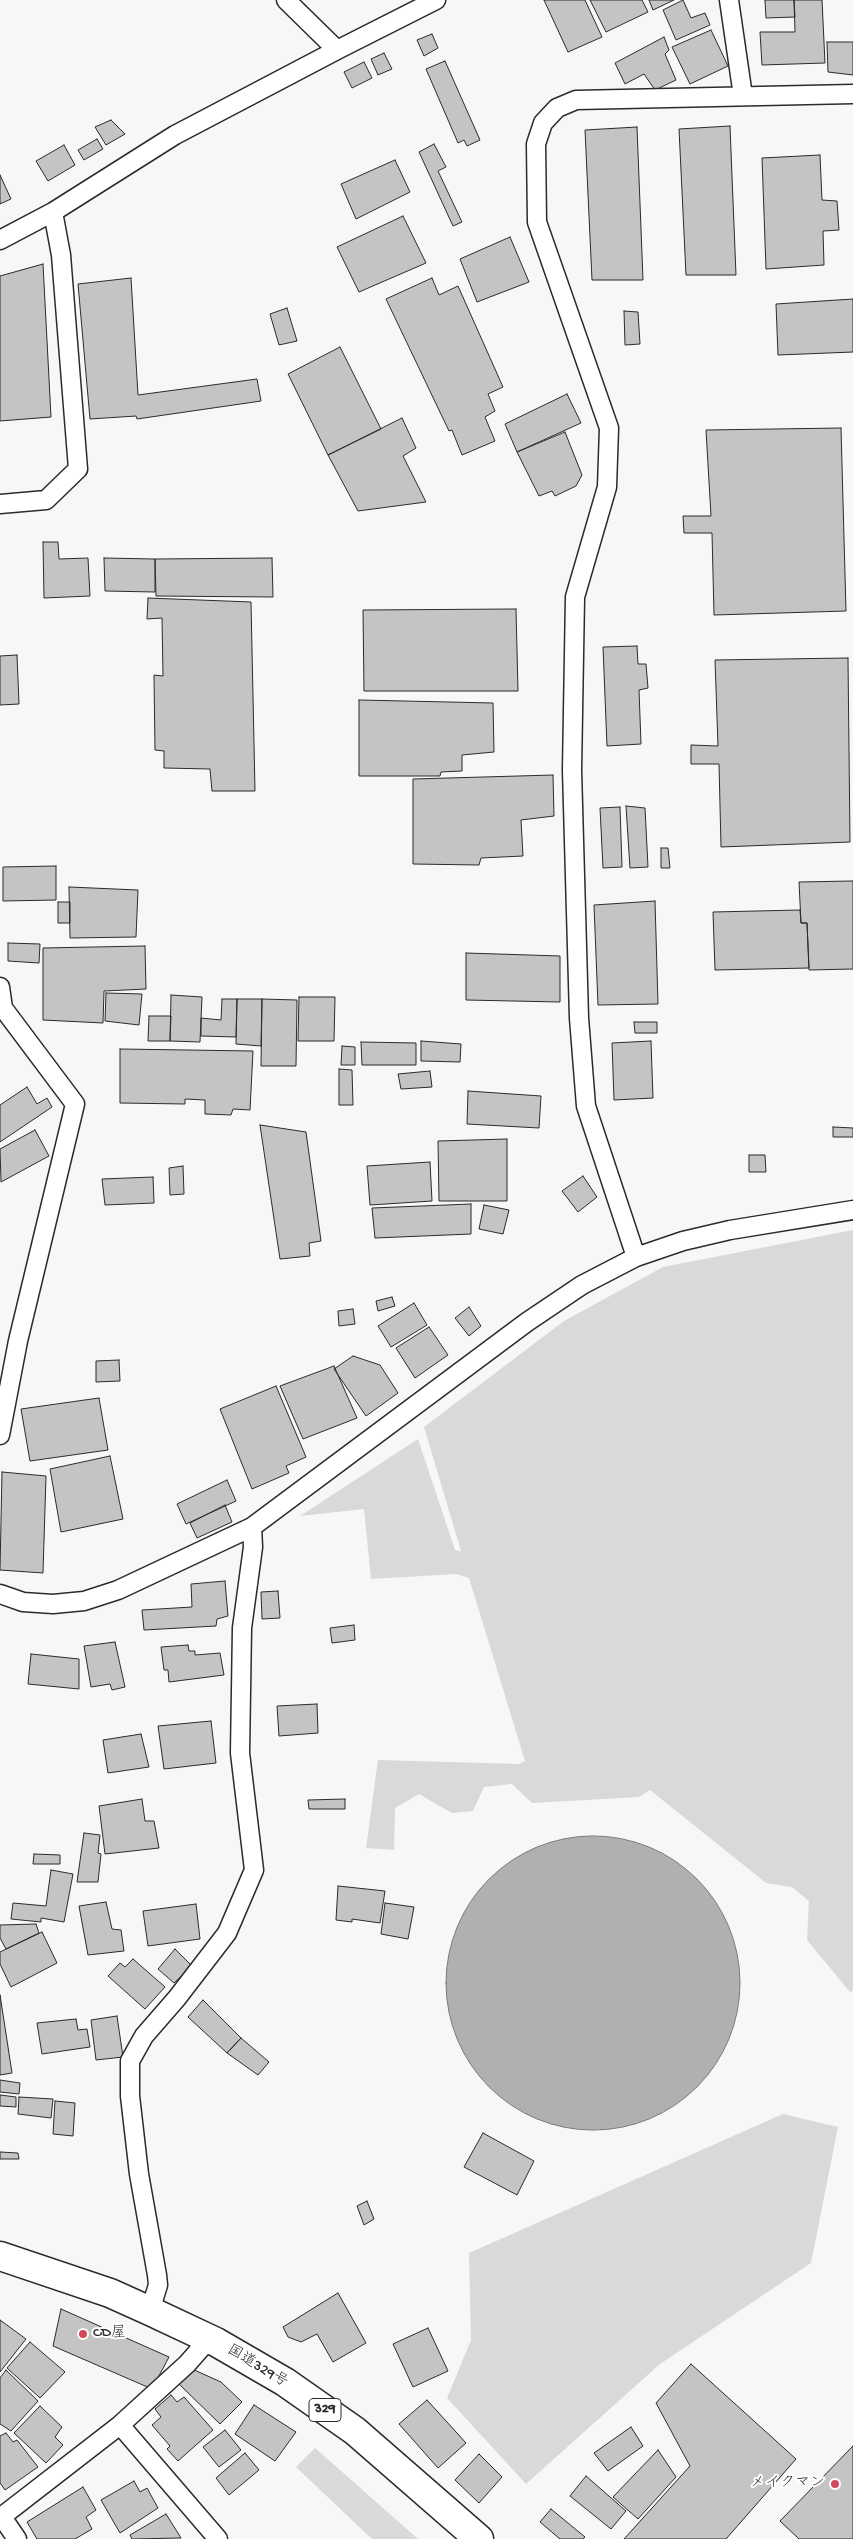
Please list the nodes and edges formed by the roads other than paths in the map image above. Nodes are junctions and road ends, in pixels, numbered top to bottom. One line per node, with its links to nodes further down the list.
1 (286, 0): 4 (street)
2 (436, 0): 4 (street)
3 (729, 0): 6 (street)
4 (336, 50): 7 (street)
5 (853, 94): 6 (street)
6 (743, 96): 12 (street)
7 (53, 212): 8 (street); 9 (street)
8 (0, 240)
9 (0, 504)
10 (0, 987): 13 (street)
11 (853, 1210): 12 (street)
12 (636, 1257): 14 (street)
13 (0, 1435)
14 (252, 1527): 15 (street); 17 (street)
15 (0, 1594)
16 (0, 2256): 17 (highway, 国道329号 / 329)
17 (150, 2311): 18 (highway, 国道329号 / 329)
18 (209, 2338): 19 (street); 23 (highway, 国道329号 / 329)
19 (120, 2425): 20 (street); 22 (street)
20 (1, 2517): 21 (street)
21 (17, 2539)
22 (218, 2539)
23 (478, 2539)

